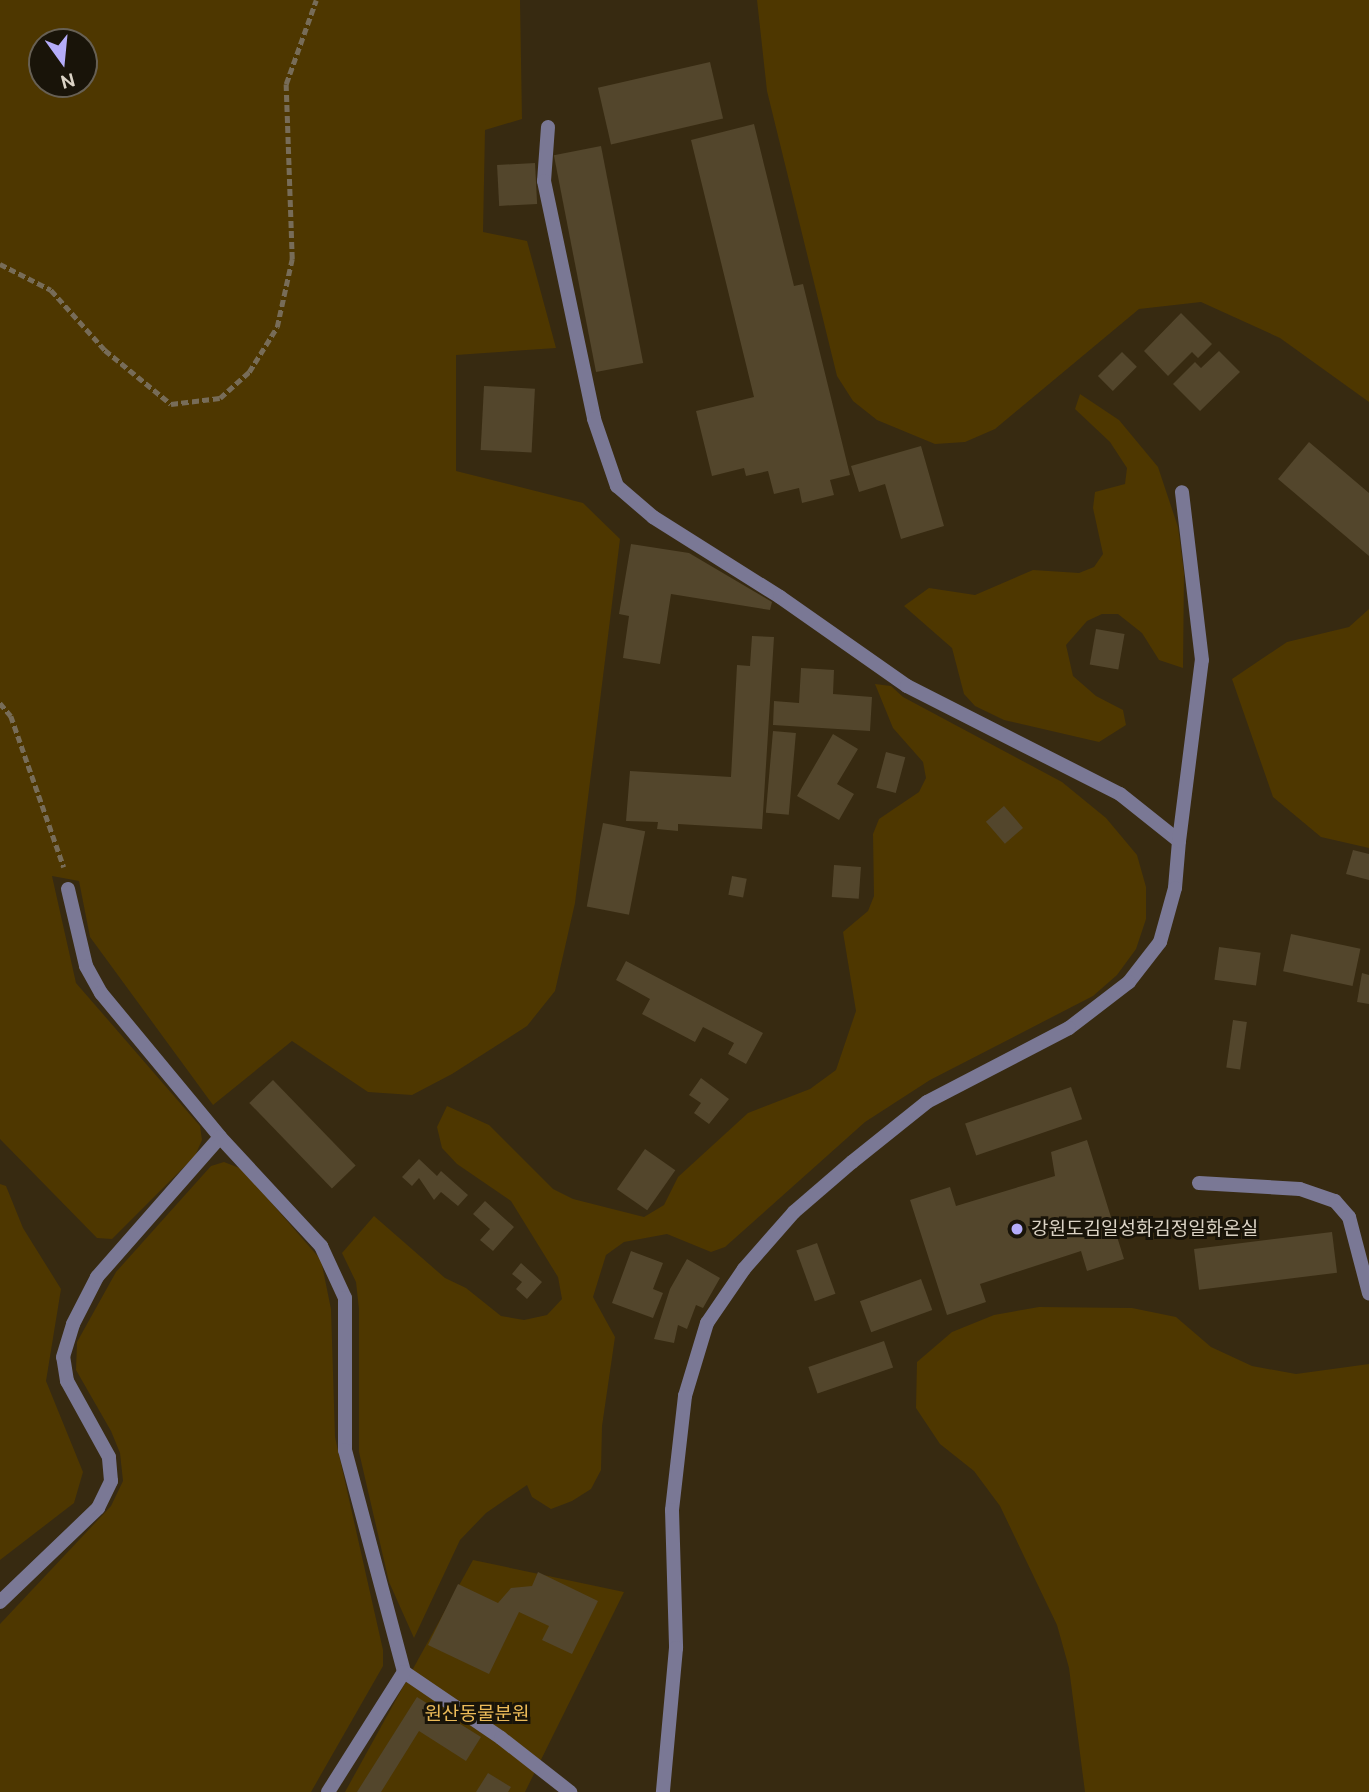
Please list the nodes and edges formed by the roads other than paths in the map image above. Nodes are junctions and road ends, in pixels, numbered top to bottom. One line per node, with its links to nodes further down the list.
1 (548, 127): 3 (street)
2 (1182, 492): 3 (street)
3 (1178, 841): 12 (street)
4 (68, 889): 5 (street)
5 (220, 1137): 8 (street); 9 (street)
6 (1199, 1183): 7 (street)
7 (1369, 1293)
8 (0, 1602)
9 (404, 1672): 10 (street); 11 (street)
10 (328, 1792)
11 (570, 1792)
12 (663, 1792)

